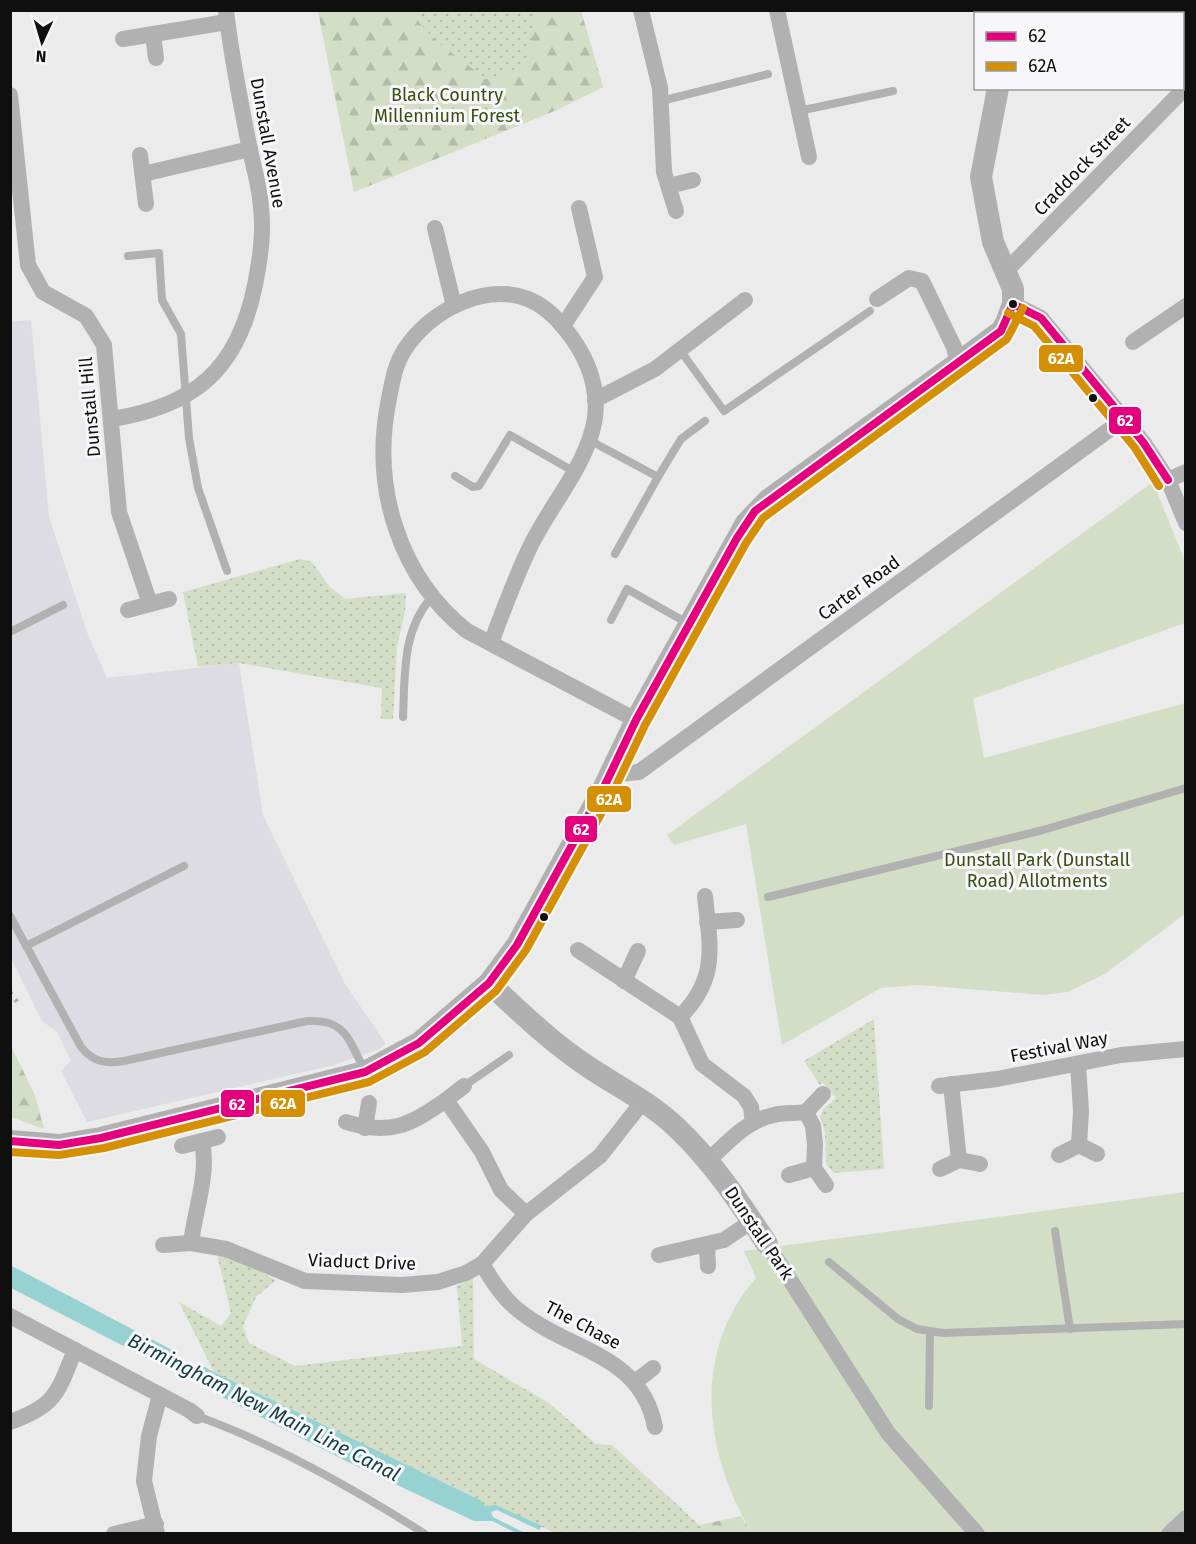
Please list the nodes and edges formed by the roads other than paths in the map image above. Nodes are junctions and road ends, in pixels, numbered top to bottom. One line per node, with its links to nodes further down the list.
1 (641, 10): 12 (street)
2 (777, 10): 13 (street)
3 (226, 16): 4 (street); 14 (street, Dunstall Avenue)
4 (153, 35): 5 (street); 6 (street)
5 (123, 39)
6 (156, 58)
7 (768, 74): 12 (lane)
8 (998, 90): 25 (street)
9 (1182, 90): 25 (street, Craddock Street)
10 (893, 91): 13 (lane)
11 (10, 95): 37 (street, Dunstall Hill)
12 (661, 101): 19 (street)
13 (800, 111): 16 (street)
14 (250, 148): 17 (street); 35 (street, Dunstall Avenue)
15 (140, 155): 17 (street)
16 (809, 157)
17 (143, 174): 20 (street)
18 (693, 180): 19 (street)
19 (669, 186): 22 (street)
20 (146, 204)
21 (579, 208): 31 (street)
22 (676, 211)
23 (435, 228): 29 (street)
24 (128, 256): 35 (lane)
25 (1005, 272): 27 (street)
26 (745, 300): 33 (street)
27 (1013, 304): 34 (street); 38 (street)
28 (873, 305): 33 (lane); 34 (street)
29 (454, 306): 31 (street); 49 (street)
30 (1185, 306): 32 (street)
31 (563, 326): 36 (street)
32 (1132, 342)
33 (680, 350): 36 (street)
34 (958, 363): 55 (street)
35 (186, 396): 37 (street, Dunstall Avenue); 48 (lane)
36 (595, 400): 40 (street)
37 (112, 419): 51 (street, Dunstall Hill)
38 (1124, 419): 45 (street); 60 (street, Carter Road)
39 (705, 421): 44 (lane)
40 (589, 440): 41 (street); 44 (lane)
41 (573, 471): 43 (lane); 57 (street)
42 (1185, 472): 45 (street)
43 (455, 476)
44 (658, 477): 47 (lane)
45 (1168, 480): 46 (street)
46 (1185, 523)
47 (615, 554)
48 (227, 572)
49 (431, 598): 57 (street); 58 (lane)
50 (169, 599): 51 (street)
51 (150, 604): 53 (street)
52 (63, 605): 56 (lane)
53 (129, 610)
54 (611, 620): 55 (lane)
55 (690, 624): 59 (street)
56 (10, 632)
57 (491, 643): 59 (street)
58 (403, 717)
59 (636, 720): 60 (street)
60 (612, 771): 72 (street)
61 (1185, 788): 64 (lane)
62 (184, 866): 68 (lane)
63 (705, 896): 67 (street)
64 (768, 897)
65 (10, 916): 68 (lane)
66 (737, 920): 67 (street)
67 (707, 922): 73 (street)
68 (26, 946): 77 (lane)
69 (578, 950): 71 (street)
70 (638, 951): 71 (street)
71 (624, 981): 73 (street)
72 (489, 983): 77 (street); 81 (street, Dunstall Park)
73 (680, 1017): 85 (street)
74 (1185, 1049): 76 (street, Festival Way)
75 (509, 1055): 78 (lane)
76 (1078, 1064): 88 (street); 93 (street, Festival Way)
77 (365, 1072): 87 (street)
78 (464, 1086): 80 (street)
79 (823, 1094): 83 (street)
80 (446, 1100): 86 (street); 99 (street)
81 (644, 1100): 92 (street, Dunstall Park); 99 (street, Viaduct Drive)
82 (369, 1103): 86 (street)
83 (806, 1112): 85 (street); 95 (street)
84 (346, 1122): 86 (street)
85 (753, 1123): 92 (street)
86 (365, 1128)
87 (10, 1141)
88 (1078, 1145): 90 (street); 91 (street)
89 (182, 1146): 102 (street)
90 (1097, 1154)
91 (1059, 1155)
92 (709, 1160): 100 (street, Dunstall Park)
93 (959, 1160): 94 (street); 96 (street)
94 (980, 1164)
95 (814, 1168): 97 (street); 98 (street)
96 (940, 1169)
97 (789, 1175)
98 (826, 1185)
99 (526, 1214): 108 (street, Viaduct Drive)
100 (752, 1221): 103 (street, Dunstall Park); 105 (street)
101 (1055, 1231): 112 (lane)
102 (191, 1243): 104 (street, Viaduct Drive); 108 (street, Viaduct Drive)
103 (767, 1244): 126 (street, Dunstall Park)
104 (163, 1245)
105 (708, 1245): 106 (street); 109 (street)
106 (659, 1255)
107 (829, 1262): 113 (lane)
108 (482, 1264): 116 (street, The Chase)
109 (708, 1266)
110 (10, 1316): 114 (street)
111 (1185, 1324): 112 (lane)
112 (1070, 1329): 113 (lane)
113 (930, 1331): 118 (lane)
114 (75, 1350): 117 (street); 120 (street)
115 (653, 1368): 116 (street)
116 (635, 1382): 121 (street, The Chase)
117 (160, 1395): 119 (street); 123 (street)
118 (928, 1406)
119 (197, 1416): 125 (lane)
120 (10, 1422)
121 (655, 1427)
122 (1185, 1518): 127 (street)
123 (157, 1529): 124 (street)
124 (114, 1533)
125 (425, 1533)
126 (977, 1533)
127 (1170, 1533)

